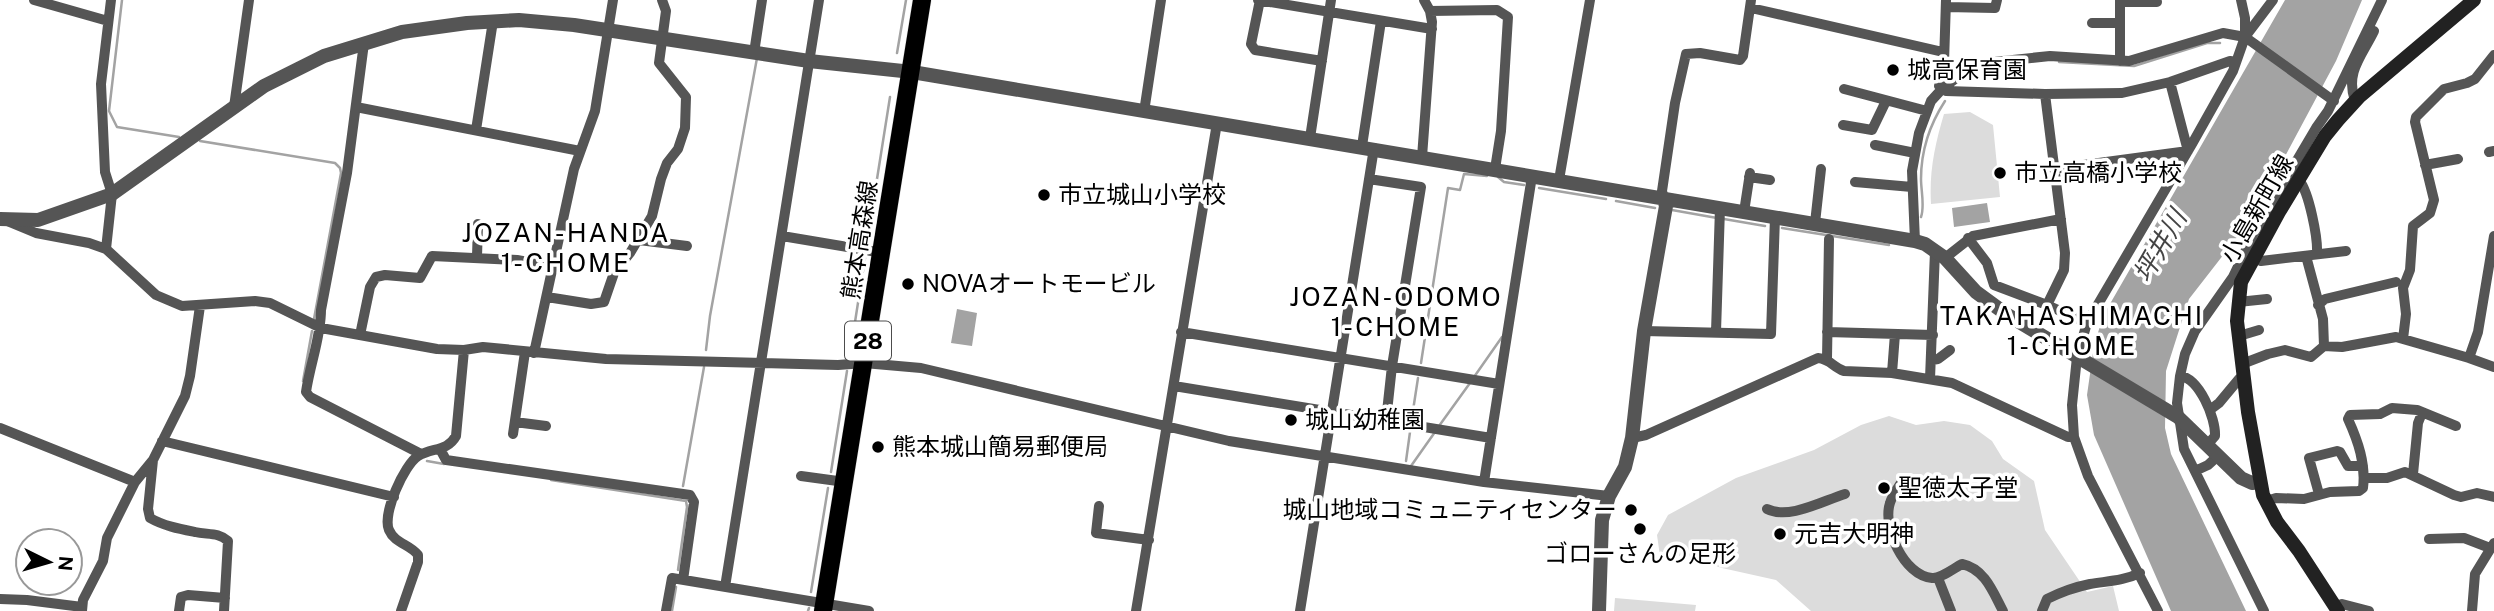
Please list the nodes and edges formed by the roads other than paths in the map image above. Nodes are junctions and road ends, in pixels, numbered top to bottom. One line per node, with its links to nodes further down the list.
1 (34, 0): 27 (street)
2 (111, 0): 27 (street)
3 (249, 0): 53 (street)
4 (613, 0): 34 (street)
5 (662, 0): 35 (street)
6 (762, 0): 39 (street)
7 (819, 0): 41 (street)
8 (922, 0): 45 (main road, 熊本高森線 / 28)
9 (1161, 0): 56 (street)
10 (1259, 0): 26 (street); 42 (street)
11 (1331, 0): 26 (street)
12 (1423, 0): 25 (street)
13 (1590, 0): 74 (street)
14 (1997, 0): 22 (street)
15 (2241, 0): 36 (street)
16 (2273, 0): 36 (street)
17 (2382, 0): 33 (street)
18 (2389, 0): 33 (street)
19 (2474, 0): 52 (main road, 小島新町線)
20 (2120, 1): 21 (street); 31 (street)
21 (2150, 1)
22 (1946, 3): 38 (street)
23 (1751, 4): 38 (street); 80 (street)
24 (1498, 5): 25 (street); 69 (street)
25 (1430, 11): 32 (street)
26 (1329, 13): 29 (street); 42 (street)
27 (108, 21): 79 (street)
28 (493, 21): 34 (street); 37 (street); 59 (street)
29 (1381, 21): 32 (street); 62 (street)
30 (2092, 23): 31 (street)
31 (2120, 23): 43 (street)
32 (1432, 29): 66 (street)
33 (2371, 29): 50 (street); 52 (street)
34 (607, 31): 35 (street); 63 (street)
35 (662, 39): 39 (street); 92 (street)
36 (2248, 40): 43 (street); 44 (street); 50 (street)
37 (364, 43): 53 (street); 54 (street)
38 (1943, 52): 48 (street)
39 (754, 53): 41 (street)
40 (2494, 55): 68 (street)
41 (809, 61): 45 (street); 89 (street)
42 (1322, 61): 60 (street)
43 (2120, 61): 48 (street)
44 (2235, 62): 46 (street); 64 (street)
45 (912, 72): 56 (street); 97 (main road, 熊本高森線 / 28)
46 (2171, 82): 49 (street); 64 (street)
47 (1844, 89): 51 (street)
48 (1942, 89): 49 (street); 55 (street)
49 (2045, 94): 71 (street)
50 (2331, 99): 103 (street)
51 (1886, 101): 55 (street); 58 (street)
52 (2355, 101): 76 (main road, 小島新町線)
53 (233, 107): 79 (street)
54 (356, 107): 59 (street); 114 (street)
55 (1927, 111): 65 (street)
56 (1144, 112): 57 (street)
57 (1217, 123): 60 (street); 117 (street)
58 (1843, 125)
59 (476, 130): 63 (street)
60 (1310, 138): 62 (street)
61 (1875, 145): 65 (street)
62 (1368, 147): 66 (street); 73 (street)
63 (580, 151): 102 (street)
64 (2188, 151): 71 (street); 113 (street)
65 (1915, 153): 78 (street)
66 (1422, 157): 69 (street)
67 (2458, 159): 68 (street)
68 (2425, 165): 124 (street)
69 (1495, 169): 72 (street)
70 (1821, 169): 86 (street)
71 (2054, 169): 85 (street)
72 (1532, 176): 74 (street); 142 (street)
73 (1369, 179): 129 (street); 136 (street)
74 (1559, 180): 80 (street)
75 (1770, 180): 81 (street)
76 (2298, 180): 99 (street); 101 (main road, 小島新町線)
77 (1855, 182): 78 (street)
78 (1912, 187): 93 (street)
79 (112, 194): 84 (street); 95 (street)
80 (1664, 199): 82 (street); 116 (street)
81 (1744, 212): 82 (street); 83 (street)
82 (1719, 214): 118 (street)
83 (1775, 217): 86 (street); 118 (street)
84 (1, 219): 95 (street)
85 (2061, 219): 90 (street); 110 (street)
86 (1815, 223): 88 (street)
87 (478, 224): 100 (street)
88 (1830, 232): 93 (street); 119 (street)
89 (782, 236): 97 (street); 134 (street)
90 (1968, 238): 98 (street); 105 (street)
91 (2494, 239): 130 (street)
92 (639, 240): 94 (street); 106 (street)
93 (1915, 241): 98 (street)
94 (687, 246)
95 (106, 249): 112 (street)
96 (2346, 251): 99 (street)
97 (883, 253): 135 (main road, 熊本高森線 / 28)
98 (1940, 254): 107 (street); 122 (street)
99 (2312, 255): 101 (street); 111 (street)
100 (477, 257): 102 (street); 121 (street)
101 (2253, 257): 103 (main road, 小島新町線)
102 (555, 267): 106 (street)
103 (2237, 279): 109 (main road, 小島新町線); 140 (street)
104 (2396, 282): 111 (street)
105 (1994, 285): 107 (street); 110 (street)
106 (547, 297): 128 (street)
107 (1983, 298): 133 (street)
108 (2267, 299): 109 (street)
109 (2238, 302): 123 (main road, 小島新町線)
110 (2047, 305): 113 (street)
111 (2318, 305): 125 (street)
112 (200, 306): 114 (street); 160 (street)
113 (2087, 323): 133 (street)
114 (321, 328): 121 (street); 163 (street)
115 (2259, 330): 123 (street)
116 (1644, 331): 118 (street); 159 (street)
117 (1181, 332): 129 (street); 143 (street)
118 (1716, 332)
119 (1827, 332): 120 (street); 131 (street)
120 (1895, 334): 122 (street); 139 (street)
121 (360, 335): 126 (street)
122 (1933, 335): 132 (street)
123 (2239, 336): 138 (main road, 小島新町線)
124 (2403, 339): 125 (street); 130 (street)
125 (2324, 346): 138 (street)
126 (464, 350): 128 (street); 162 (street)
127 (1950, 350): 132 (street)
128 (530, 352): 134 (street); 149 (street)
129 (1341, 358): 136 (street); 145 (street)
130 (2469, 358): 137 (street)
131 (1827, 359): 139 (street); 159 (street)
132 (1933, 360): 141 (street)
133 (2082, 360): 147 (street); 157 (street)
134 (760, 362): 135 (street); 191 (street)
135 (864, 363): 152 (street); 173 (main road, 熊本高森線 / 28)
136 (1392, 366): 142 (street); 148 (street)
137 (2494, 367)
138 (2243, 371): 144 (street); 175 (main road, 小島新町線)
139 (1892, 373): 141 (street)
140 (2180, 376): 144 (street); 147 (street)
141 (1930, 379): 157 (street)
142 (1499, 384): 158 (street)
143 (1174, 386): 145 (street); 152 (street)
144 (2211, 408): 161 (street)
145 (1332, 412): 148 (street); 165 (street)
146 (2422, 414): 150 (street); 167 (street); 169 (street)
147 (2174, 415): 161 (street); 168 (street)
148 (1386, 421): 158 (street)
149 (515, 422): 151 (street); 155 (street)
150 (2444, 422): 153 (street); 156 (street)
151 (546, 426)
152 (1168, 426): 165 (street); 186 (street)
153 (2456, 426)
154 (0, 428): 172 (street)
155 (513, 434)
156 (2442, 435)
157 (2074, 437): 188 (street)
158 (1491, 438): 174 (street)
159 (1632, 438): 179 (street)
160 (162, 441): 166 (street); 180 (street)
161 (2208, 444): 164 (street)
162 (440, 449): 163 (street); 190 (street)
163 (421, 454): 180 (street)
164 (2219, 455): 168 (street); 175 (street)
165 (1325, 456): 174 (street); 203 (street)
166 (153, 460): 172 (street); 192 (street)
167 (2363, 466): 171 (street); 178 (street)
168 (2195, 471): 209 (street)
169 (2413, 474): 171 (street); 181 (street)
170 (801, 476): 173 (street)
171 (2364, 478): 178 (street)
172 (135, 482): 195 (street)
173 (845, 482): 194 (main road, 熊本高森線 / 28)
174 (1484, 482): 179 (street)
175 (2259, 482): 182 (main road, 小島新町線)
176 (1901, 483): 189 (street)
177 (1845, 494): 184 (street)
178 (2319, 494): 182 (street)
179 (1609, 496): 204 (street)
180 (394, 497): 199 (street)
181 (2494, 497)
182 (2266, 501): 196 (main road, 小島新町線)
183 (1099, 506): 186 (street)
184 (1767, 509)
185 (2429, 539): 187 (street)
186 (1149, 540): 202 (street)
187 (2492, 545): 211 (street)
188 (2140, 573): 207 (street); 208 (street)
189 (1938, 578): 205 (street); 206 (street)
190 (683, 580): 191 (street); 200 (street)
191 (725, 587): 194 (street)
192 (225, 598): 197 (street); 198 (street)
193 (0, 599): 195 (street)
194 (824, 607): 201 (street)
195 (82, 609)
196 (2337, 609): 210 (street)
197 (179, 611)
198 (224, 611)
199 (401, 611)
200 (666, 611)
201 (869, 611)
202 (1136, 611)
203 (1300, 611)
204 (1599, 611)
205 (1951, 611)
206 (2003, 611)
207 (2042, 611)
208 (2158, 611)
209 (2264, 611)
210 (2369, 611)
211 (2472, 611)

